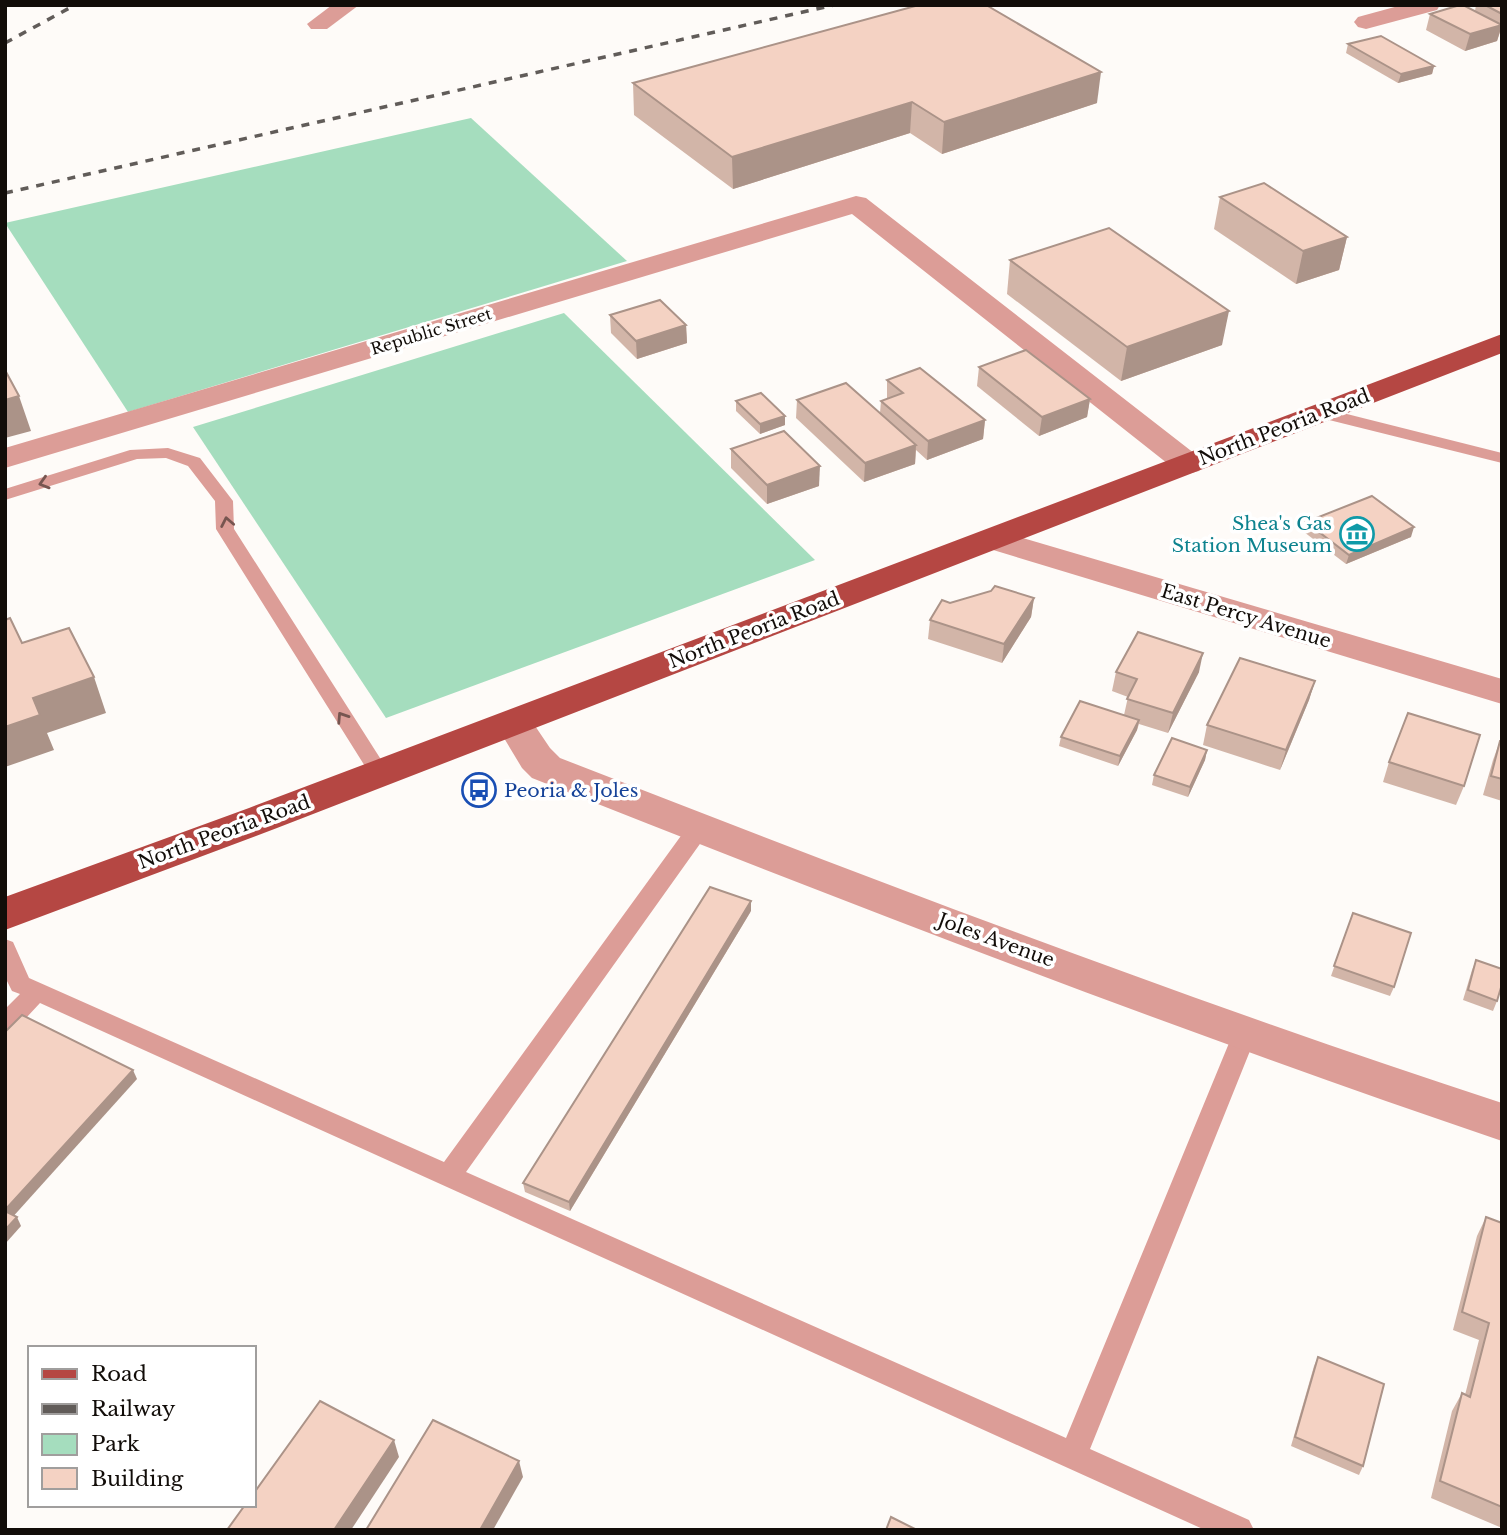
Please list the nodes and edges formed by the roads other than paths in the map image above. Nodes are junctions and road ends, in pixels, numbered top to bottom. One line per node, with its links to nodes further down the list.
1 (348, 5): 4 (street)
2 (1429, 5): 3 (street)
3 (1366, 22)
4 (319, 24)
5 (1502, 343): 6 (main road, North Peoria Road)
6 (1323, 413): 8 (lane); 9 (main road, North Peoria Road)
7 (5, 458): 9 (street, Republic Street)
8 (1502, 458)
9 (1188, 464): 11 (main road, North Peoria Road)
10 (5, 495): 14 (lane, one-way to 10)
11 (992, 539): 12 (street, East Percy Avenue); 13 (main road, North Peoria Road)
12 (1502, 692)
13 (514, 723): 14 (main road, North Peoria Road); 15 (street, Joles Avenue)
14 (380, 774): 16 (main road, North Peoria Road)
15 (699, 828): 20 (street, Joles Avenue); 22 (lane)
16 (5, 914)
17 (5, 948): 18 (lane)
18 (37, 992): 19 (lane); 22 (lane)
19 (5, 1025)
20 (1246, 1031): 21 (street, Joles Avenue); 23 (lane)
21 (1502, 1122)
22 (449, 1175): 23 (lane)
23 (1073, 1456): 24 (lane)
24 (1239, 1530)

